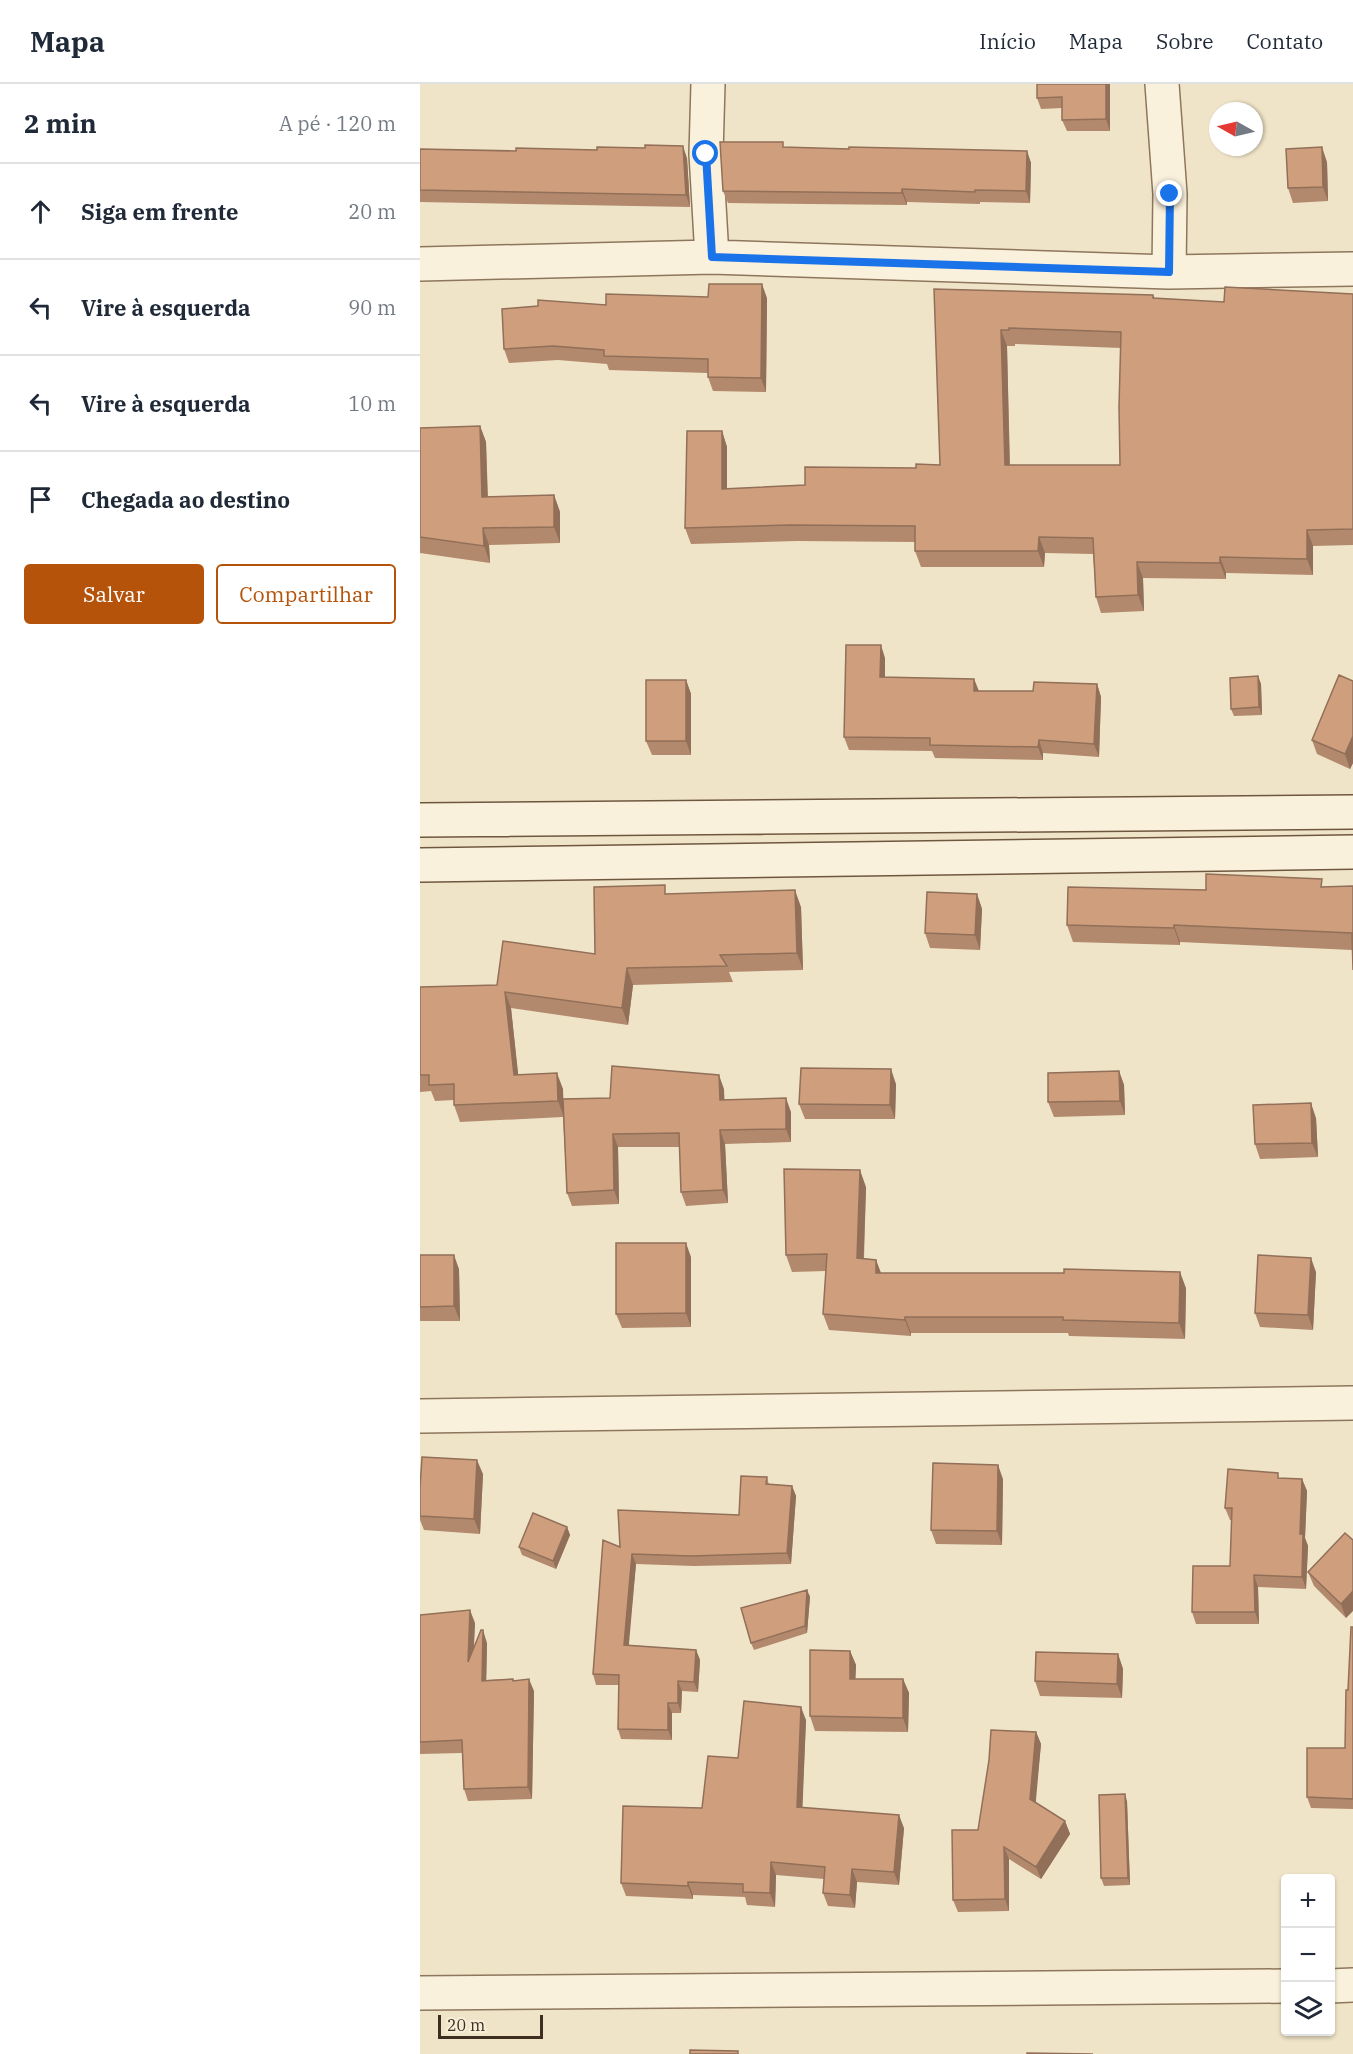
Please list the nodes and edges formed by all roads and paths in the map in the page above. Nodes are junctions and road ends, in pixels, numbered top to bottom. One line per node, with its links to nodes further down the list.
1 (708, 84): 3 (street)
2 (1162, 84): 6 (street)
3 (712, 257): 4 (street); 6 (street)
4 (420, 264)
5 (1353, 269): 6 (street)
6 (1169, 272)
7 (1353, 812): 8 (street)
8 (420, 820)
9 (1353, 852): 10 (street)
10 (420, 865)
11 (1353, 1402): 12 (street)
12 (420, 1416)
13 (1353, 1985): 15 (street)
14 (1281, 1986): 16 (street)
15 (1335, 1986)
16 (420, 1993)

